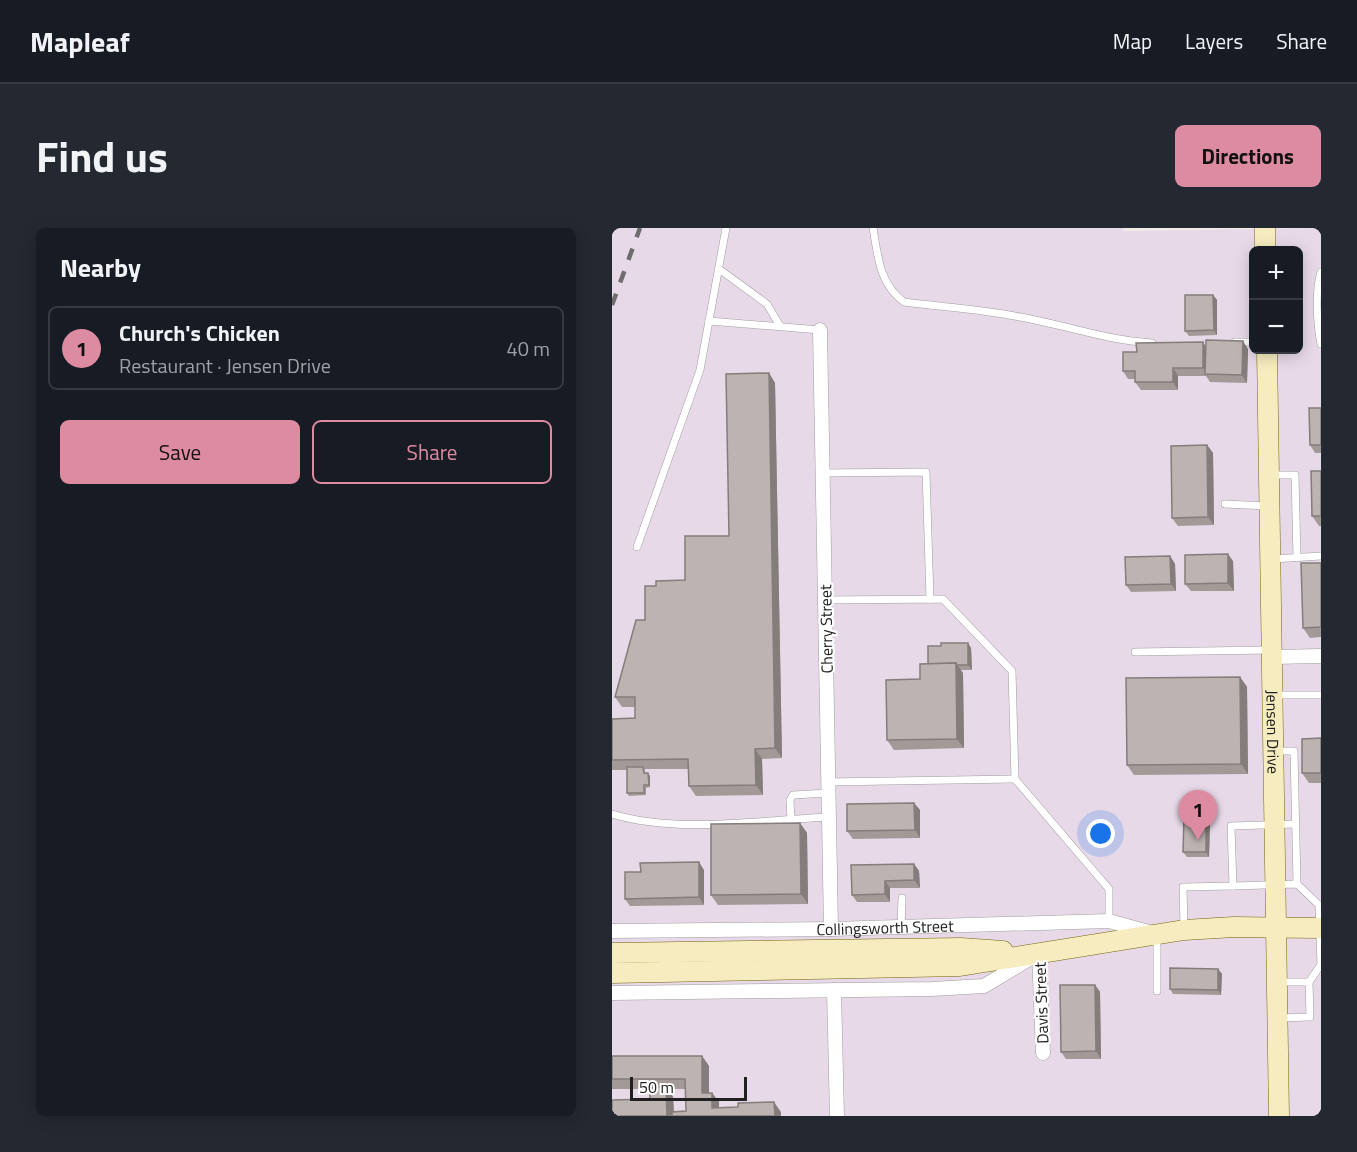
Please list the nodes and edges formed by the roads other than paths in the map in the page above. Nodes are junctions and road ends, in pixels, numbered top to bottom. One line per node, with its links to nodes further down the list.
1 (726, 228): 5 (lane)
2 (873, 228): 13 (lane)
3 (1265, 228): 4 (main road)
4 (1265, 246)
5 (719, 269): 8 (lane); 9 (lane)
6 (1321, 272): 7 (lane)
7 (1319, 282): 14 (lane)
8 (710, 321): 9 (lane); 20 (lane)
9 (780, 327): 10 (lane)
10 (820, 330): 16 (street, Cherry Street)
11 (1249, 342): 12 (lane)
12 (1224, 343)
13 (1160, 344)
14 (1321, 344)
15 (1267, 354): 17 (main road, Jensen Drive)
16 (823, 473): 24 (lane); 25 (street, Cherry Street)
17 (1269, 475): 19 (main road, Jensen Drive); 22 (lane)
18 (1226, 504): 19 (lane)
19 (1269, 506): 23 (main road, Jensen Drive)
20 (637, 546)
21 (1321, 556): 22 (lane)
22 (1297, 558): 23 (lane)
23 (1270, 559): 27 (main road, Jensen Drive)
24 (930, 599): 25 (lane); 32 (lane)
25 (825, 600): 34 (street, Cherry Street)
26 (1135, 652): 27 (lane)
27 (1272, 653): 28 (street); 29 (main road, Jensen Drive)
28 (1321, 656)
29 (1272, 695): 30 (lane); 31 (main road, Jensen Drive)
30 (1321, 695)
31 (1273, 751): 33 (lane); 35 (main road, Jensen Drive)
32 (1015, 779): 34 (lane); 49 (lane)
33 (1295, 783): 35 (lane); 36 (lane)
34 (828, 788): 38 (street, Cherry Street); 39 (lane)
35 (1274, 793): 36 (lane); 40 (main road, Jensen Drive)
36 (1295, 802): 41 (lane)
37 (612, 814): 39 (lane)
38 (829, 817): 39 (lane); 53 (street, Cherry Street)
39 (791, 819)
40 (1275, 824): 41 (lane); 42 (main road, Jensen Drive); 46 (lane)
41 (1295, 824): 43 (lane)
42 (1275, 852): 43 (lane); 44 (main road, Jensen Drive)
43 (1296, 852): 45 (lane)
44 (1275, 884): 45 (lane); 46 (lane); 51 (main road, Jensen Drive)
45 (1297, 884): 48 (lane)
46 (1233, 886): 54 (lane)
47 (902, 898): 50 (lane)
48 (1320, 905): 52 (lane)
49 (1109, 921): 50 (street, Collingsworth Street); 56 (street, Collingsworth Street)
50 (901, 927): 53 (street, Collingsworth Street)
51 (1276, 928): 52 (main road, Collingsworth Street); 54 (main road, Collingsworth Street); 62 (main road, Jensen Drive)
52 (1320, 928): 60 (lane)
53 (831, 929): 55 (street, Collingsworth Street)
54 (1184, 930): 56 (main road, Collingsworth Street)
55 (612, 931)
56 (1157, 934): 58 (main road, Collingsworth Street); 65 (lane)
57 (612, 953): 59 (main road, Collingsworth Street)
58 (1039, 953): 59 (main road, Collingsworth Street); 64 (street, Collingsworth Street); 68 (street, Davis Street)
59 (821, 960): 61 (main road, Collingsworth Street)
60 (1321, 966): 63 (lane)
61 (612, 973)
62 (1277, 982): 63 (lane); 67 (main road, Jensen Drive)
63 (1309, 982): 67 (lane)
64 (834, 990): 66 (street, Collingsworth Street); 69 (street)
65 (1157, 992)
66 (612, 993)
67 (1278, 1018): 70 (main road, Jensen Drive)
68 (1043, 1053)
69 (837, 1116)
70 (1279, 1116)

